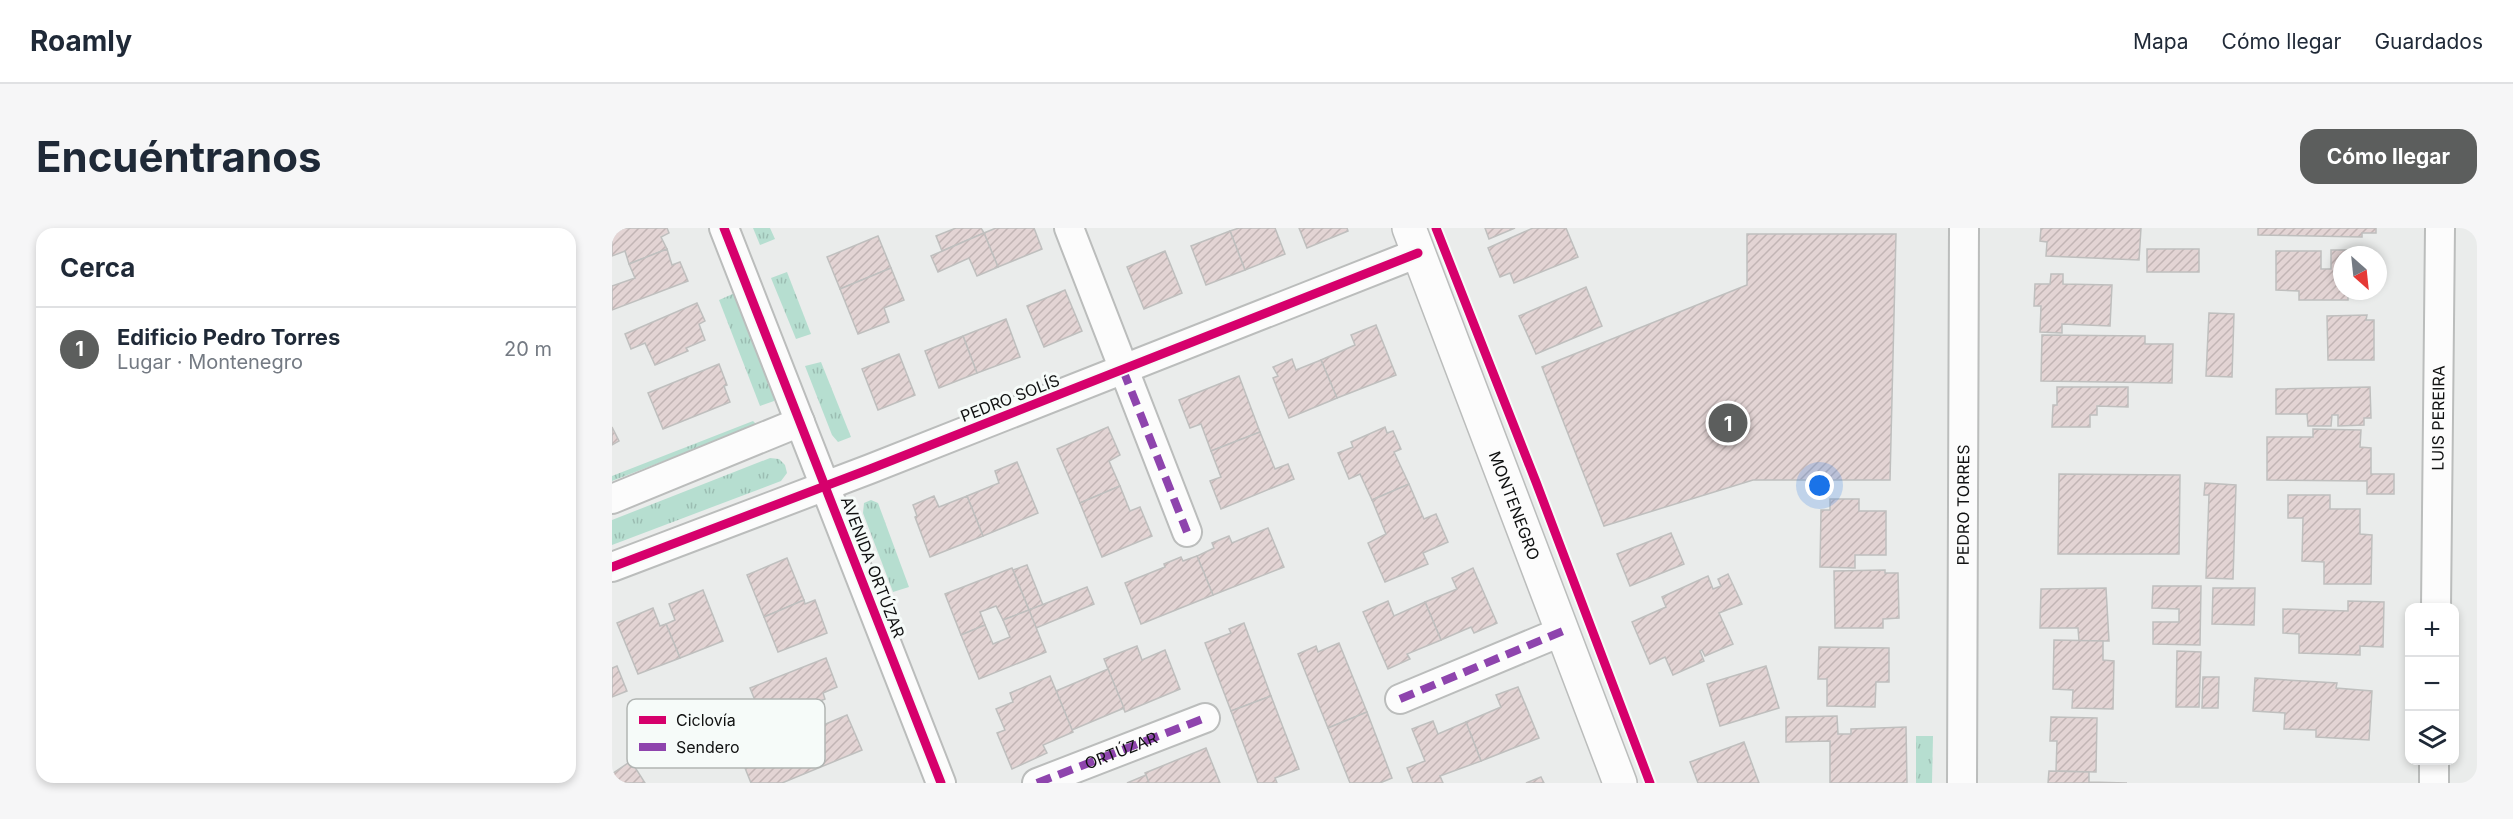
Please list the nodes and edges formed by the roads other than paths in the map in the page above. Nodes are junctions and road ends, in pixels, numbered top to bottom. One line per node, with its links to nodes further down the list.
1 (724, 228): 7 (street, AVENIDA ORTÚZAR)
2 (1069, 228): 6 (street)
3 (1964, 228): 20 (street, PEDRO TORRES)
4 (2440, 228): 12 (street, LUIS PEREIRA)
5 (1413, 240): 6 (street, PEDRO SOLÍS); 13 (street, MONTENEGRO)
6 (1123, 370): 8 (street, PEDRO SOLÍS); 10 (street)
7 (800, 422): 8 (street, AVENIDA ORTÚZAR); 9 (street)
8 (825, 486): 11 (street, PEDRO SOLÍS); 17 (street, AVENIDA ORTÚZAR)
9 (612, 499)
10 (1187, 532)
11 (612, 567)
12 (2436, 603)
13 (1563, 631): 14 (street); 19 (street, MONTENEGRO)
14 (1400, 699)
15 (1205, 717): 18 (street, ORTÚZAR)
16 (2434, 765): 21 (street)
17 (941, 783)
18 (1037, 783)
19 (1620, 783)
20 (1962, 783)
21 (2434, 783)

